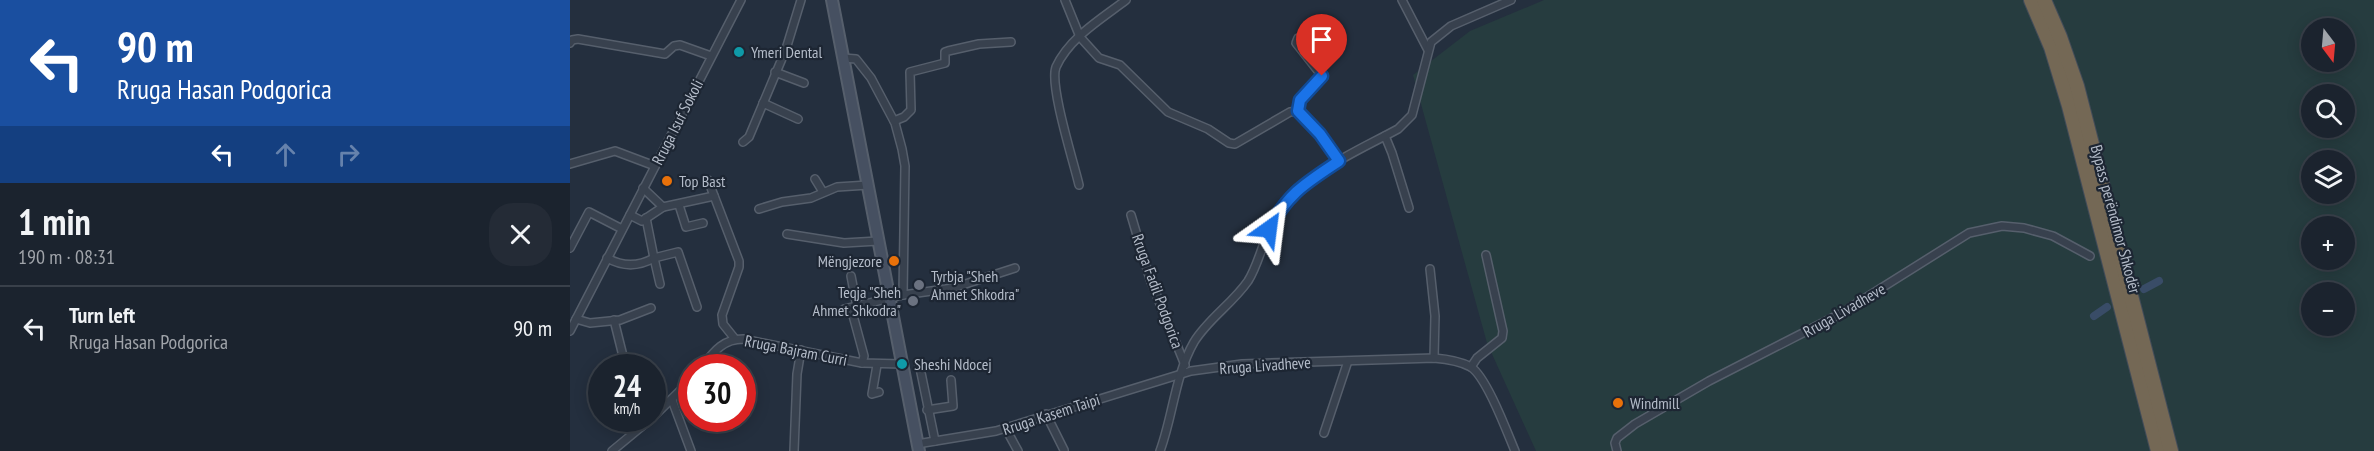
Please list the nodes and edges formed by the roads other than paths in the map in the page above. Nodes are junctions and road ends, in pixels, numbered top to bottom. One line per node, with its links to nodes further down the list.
1 (741, 0): 15 (street, Rruga Isuf Sokoli)
2 (801, 0): 17 (street)
3 (832, 0): 16 (main road)
4 (1065, 0): 10 (street)
5 (1126, 0): 10 (street)
6 (1402, 0): 14 (street)
7 (1511, 0): 14 (street)
8 (2031, 0): 98 (highway, Bypass perëndimor Shkodër)
9 (2044, 0): 99 (highway, Bypass perëndimor Shkodër)
10 (1080, 37): 20 (street); 31 (street)
11 (1298, 38): 20 (street)
12 (1011, 42): 22 (street)
13 (570, 44): 15 (street)
14 (1428, 50): 23 (street)
15 (711, 56): 27 (street, Rruga Isuf Sokoli)
16 (843, 58): 22 (street); 30 (main road)
17 (775, 72): 18 (street); 19 (street)
18 (804, 83)
19 (763, 103): 21 (street); 24 (street)
20 (1298, 111): 25 (street)
21 (798, 119)
22 (894, 121): 55 (street)
23 (1385, 136): 25 (street); 37 (street)
24 (743, 142)
25 (1339, 161): 74 (street)
26 (570, 164): 27 (street)
27 (655, 166): 32 (street, Rruga Isuf Sokoli)
28 (815, 178): 33 (street)
29 (708, 180): 34 (street)
30 (868, 185): 33 (street); 45 (main road)
31 (1079, 185)
32 (643, 188): 36 (street); 39 (street, Rruga Isuf Sokoli)
33 (823, 192): 38 (street)
34 (714, 196): 35 (street); 63 (street)
35 (679, 205): 36 (street); 42 (street)
36 (663, 207): 41 (street)
37 (1409, 208)
38 (759, 209)
39 (630, 215): 41 (street); 43 (street, Rruga Isuf Sokoli)
40 (1131, 215): 74 (street, Rruga Fadil Podgorica)
41 (646, 218): 50 (street)
42 (703, 223)
43 (622, 229): 46 (street); 49 (street, Rruga Isuf Sokoli)
44 (787, 234): 45 (street)
45 (878, 241): 56 (main road)
46 (570, 248)
47 (1486, 255): 73 (street)
48 (2090, 256): 97 (street, Rruga Livadheve)
49 (608, 258): 50 (street); 60 (street, Rruga Isuf Sokoli)
50 (654, 258): 54 (street); 57 (street)
51 (1016, 268): 55 (street)
52 (1430, 269): 67 (street)
53 (851, 276): 59 (street)
54 (660, 284)
55 (903, 295): 56 (street)
56 (889, 299): 59 (street); 71 (main road)
57 (698, 307)
58 (651, 308): 61 (street)
59 (850, 308): 69 (street)
60 (576, 319): 61 (street); 62 (street, Rruga Isuf Sokoli)
61 (614, 320): 65 (street)
62 (570, 331)
63 (735, 339): 64 (street, Rruga Bajram Curri); 66 (street, Rruga Bajram Curri)
64 (801, 350): 69 (street, Rruga Bajram Curri); 93 (street)
65 (622, 354)
66 (713, 354)
67 (1434, 358): 68 (street, Rruga Livadheve); 73 (street, Rruga Livadheve)
68 (1348, 361): 74 (street, Rruga Livadheve); 84 (street)
69 (862, 363): 72 (street, Rruga Bajram Curri)
70 (919, 363): 80 (street)
71 (902, 364): 72 (street, Rruga Bajram Curri); 87 (main road)
72 (878, 365): 76 (street)
73 (1471, 367): 96 (street)
74 (1183, 369): 81 (street, Rruga Kasem Taipi); 95 (street)
75 (951, 380): 80 (street)
76 (879, 392)
77 (678, 393): 78 (street)
78 (672, 400): 79 (street); 92 (street)
79 (666, 405)
80 (927, 410): 85 (street)
81 (1046, 414): 82 (street, Rruga Kasem Taipi); 89 (street)
82 (1006, 429): 85 (street, Rruga Kasem Taipi); 94 (street)
83 (635, 432): 86 (street)
84 (1324, 433)
85 (936, 441): 87 (street, Rruga Kasem Taipi); 88 (street)
86 (621, 443): 90 (street); 91 (street)
87 (918, 447)
88 (939, 449)
89 (1064, 450)
90 (612, 451)
91 (624, 451)
92 (691, 451)
93 (794, 451)
94 (1018, 451)
95 (1160, 451)
96 (1515, 451)
97 (1617, 451)
98 (2158, 451)
99 (2171, 451)

